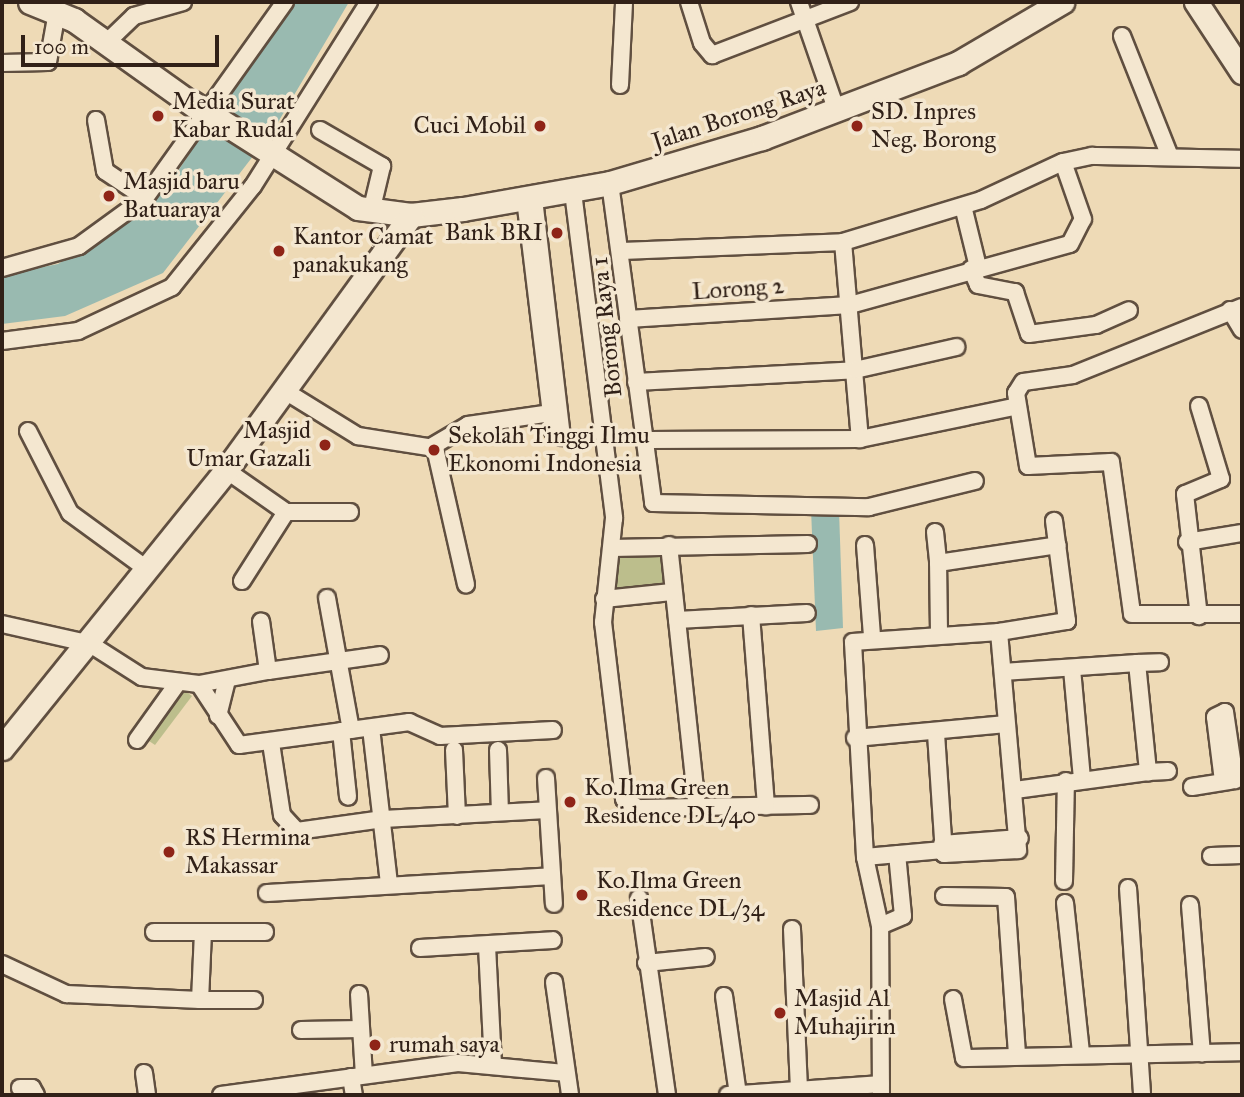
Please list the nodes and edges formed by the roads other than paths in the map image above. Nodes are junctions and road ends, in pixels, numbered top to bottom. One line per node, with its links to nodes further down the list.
1 (30, 2): 12 (main road)
2 (183, 2): 11 (street)
3 (285, 2): 19 (street)
4 (369, 2): 23 (street)
5 (624, 2): 18 (street)
6 (689, 2): 13 (street)
7 (799, 2): 13 (street)
8 (850, 2): 13 (street)
9 (1062, 2): 20 (main road, Jalan Borong Raya)
10 (1196, 2): 17 (main road)
11 (148, 6): 15 (street)
12 (57, 12): 15 (main road); 16 (street)
13 (807, 23): 20 (street)
14 (1122, 36): 24 (street)
15 (106, 43): 19 (main road)
16 (2, 63)
17 (1242, 72)
18 (620, 85)
19 (205, 111): 23 (main road); 29 (street)
20 (837, 112): 27 (main road, Jalan Borong Raya)
21 (96, 120): 29 (street)
22 (320, 130): 32 (street)
23 (271, 153): 32 (main road); 43 (street)
24 (1168, 154): 25 (street); 26 (street)
25 (1242, 159)
26 (1063, 162): 31 (street); 37 (street, Lorong 2)
27 (610, 183): 28 (main road, Jalan Borong Raya); 35 (street, Borong Raya 1)
28 (573, 192): 30 (main road, Jalan Borong Raya); 67 (street)
29 (145, 198): 36 (street)
30 (529, 198): 33 (main road, Jalan Borong Raya); 50 (street); 50 (street)
31 (963, 206): 34 (street); 37 (street)
32 (371, 212): 33 (main road, Jalan Borong Raya)
33 (411, 215): 47 (main road)
34 (843, 242): 35 (street); 38 (street)
35 (622, 251): 41 (street, Borong Raya 1)
36 (2, 268)
37 (975, 268): 38 (street, Lorong 2); 40 (street)
38 (850, 305): 41 (street, Lorong 2); 45 (street)
39 (1236, 309): 42 (street); 48 (street)
40 (1129, 310)
41 (628, 319): 46 (street, Borong Raya 1)
42 (1242, 330)
43 (2, 341)
44 (956, 347): 45 (street)
45 (855, 370): 46 (street); 52 (street)
46 (636, 382): 53 (street, Borong Raya 1)
47 (285, 391): 54 (street); 55 (main road)
48 (1018, 406): 52 (street); 78 (street)
49 (1199, 406): 62 (street)
50 (551, 413): 54 (street)
51 (28, 431): 69 (street)
52 (860, 439): 53 (street)
53 (649, 440): 56 (street, Borong Raya 1)
54 (431, 447): 71 (street)
55 (226, 470): 57 (street); 69 (main road)
56 (975, 481)
57 (286, 512): 58 (street); 70 (street)
58 (350, 512)
59 (1054, 521): 66 (street)
60 (935, 532): 68 (street)
61 (1242, 533): 62 (street)
62 (1187, 542): 78 (street)
63 (808, 544): 64 (street)
64 (669, 545): 67 (street); 72 (street)
65 (865, 545): 84 (street)
66 (1058, 545): 68 (street); 83 (street)
67 (612, 548): 74 (street)
68 (938, 563): 82 (street)
69 (144, 567): 85 (main road)
70 (243, 581)
71 (466, 585)
72 (672, 592): 74 (street); 79 (street)
73 (327, 598): 87 (street)
74 (604, 600): 118 (street)
75 (807, 613): 77 (street)
76 (1242, 614): 78 (street)
77 (751, 615): 79 (street); 119 (street)
78 (1199, 616)
79 (677, 620): 118 (street)
80 (261, 621): 91 (street)
81 (2, 624): 85 (street)
82 (939, 632): 83 (street); 84 (street)
83 (999, 632): 92 (street)
84 (872, 637): 104 (street)
85 (86, 643): 94 (street); 107 (main road)
86 (380, 655): 87 (street)
87 (339, 661): 91 (street); 102 (street)
88 (1160, 662): 89 (street)
89 (1137, 663): 90 (street); 111 (street)
90 (1072, 669): 92 (street); 113 (street)
91 (268, 671): 93 (street)
92 (1003, 671): 99 (street)
93 (227, 680): 96 (street); 98 (street)
94 (155, 682): 95 (street); 97 (street)
95 (177, 684): 96 (street); 97 (street)
96 (199, 684): 98 (street)
97 (161, 706): 105 (street)
98 (218, 716): 106 (street)
99 (1006, 724): 103 (street); 116 (street)
100 (371, 728): 101 (street); 102 (street); 124 (street)
101 (553, 730)
102 (346, 731): 106 (street); 117 (street)
103 (936, 735): 104 (street); 125 (street)
104 (855, 738): 129 (street)
105 (137, 740)
106 (271, 743): 124 (street)
107 (2, 748)
108 (454, 750): 123 (street)
109 (498, 750): 122 (street)
110 (1168, 771): 111 (street)
111 (1148, 772): 113 (street)
112 (546, 778): 121 (street)
113 (1074, 780): 116 (street); 131 (street)
114 (1233, 781): 115 (street)
115 (1192, 787)
116 (1015, 790): 125 (street)
117 (348, 797)
118 (697, 806): 119 (street)
119 (766, 806): 120 (street)
120 (810, 806)
121 (547, 810): 122 (street); 130 (street)
122 (500, 813): 123 (street)
123 (457, 816): 124 (street)
124 (383, 819): 132 (street)
125 (943, 847): 126 (street)
126 (897, 854): 129 (street); 140 (street)
127 (1242, 855): 128 (street)
128 (1211, 856)
129 (865, 857): 140 (street)
130 (551, 876): 132 (street); 138 (street)
131 (1064, 881)
132 (388, 884): 134 (street)
133 (1128, 888): 162 (street)
134 (267, 893)
135 (944, 896): 163 (street)
136 (639, 898): 149 (street)
137 (1065, 903): 160 (street)
138 (554, 904)
139 (1190, 905): 161 (street)
140 (880, 926): 170 (street)
141 (792, 929): 169 (street)
142 (154, 932): 143 (street)
143 (203, 932): 144 (street); 155 (street)
144 (265, 932)
145 (553, 940): 146 (street)
146 (487, 946): 147 (street); 164 (street)
147 (420, 948)
148 (706, 957): 149 (street)
149 (646, 963): 176 (street)
150 (2, 964): 155 (street)
151 (554, 982): 166 (street)
152 (359, 994): 157 (street)
153 (724, 996): 177 (street)
154 (953, 999): 163 (street)
155 (200, 1000): 156 (street)
156 (254, 1000)
157 (361, 1029): 158 (street); 167 (street)
158 (302, 1030)
159 (1242, 1052): 161 (street)
160 (1081, 1053): 162 (street); 163 (street)
161 (1202, 1054): 162 (street)
162 (1140, 1055): 178 (street)
163 (1017, 1056)
164 (493, 1063): 166 (street); 167 (street)
165 (144, 1073): 172 (street)
166 (565, 1073): 175 (street)
167 (358, 1076): 173 (street); 174 (street)
168 (20, 1088): 171 (street)
169 (799, 1089): 170 (street); 177 (street)
170 (881, 1090)
171 (36, 1095)
172 (147, 1095)
173 (221, 1095)
174 (354, 1095)
175 (570, 1095)
176 (667, 1095)
177 (733, 1095)
178 (1142, 1095)

